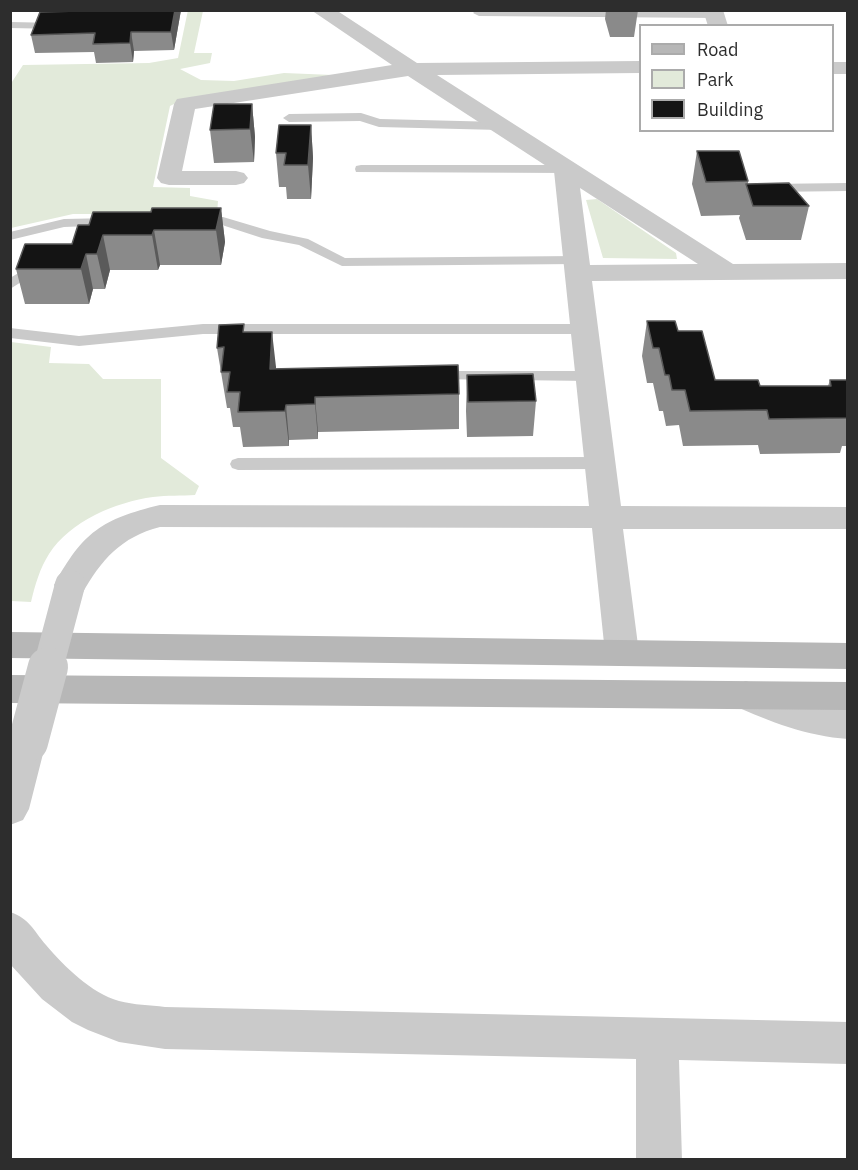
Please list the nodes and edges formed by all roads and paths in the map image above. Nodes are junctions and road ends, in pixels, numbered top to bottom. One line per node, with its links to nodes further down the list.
1 (321, 10): 8 (street)
2 (594, 12): 3 (lane); 4 (lane)
3 (479, 13)
4 (715, 17)
5 (10, 25): 6 (lane)
6 (76, 25)
7 (639, 68): 8 (street)
8 (411, 69): 10 (street); 13 (street)
9 (289, 118): 10 (lane)
10 (500, 126): 12 (street)
11 (361, 169): 12 (lane)
12 (566, 169): 19 (street); 21 (street)
13 (236, 178)
14 (848, 187): 15 (lane)
15 (765, 188)
16 (121, 222): 18 (lane)
17 (189, 222): 19 (lane)
18 (10, 236)
19 (578, 267): 21 (street); 24 (street)
20 (32, 269): 23 (lane)
21 (726, 271): 22 (street)
22 (848, 271)
23 (10, 285)
24 (585, 329): 25 (lane); 27 (street)
25 (10, 333)
26 (424, 376): 27 (lane)
27 (590, 376): 28 (street)
28 (600, 463): 29 (lane); 30 (street)
29 (238, 464)
30 (607, 516): 31 (street); 33 (street); 39 (street, bridge)
31 (848, 518)
32 (16, 644): 33 (main road)
33 (622, 653): 34 (main road)
34 (848, 656)
35 (12, 689): 36 (main road)
36 (746, 695): 37 (main road); 38 (street)
37 (848, 696)
38 (848, 724)
39 (10, 809)
40 (10, 930): 41 (street)
41 (657, 1040): 42 (street); 43 (street)
42 (848, 1043)
43 (659, 1160)

